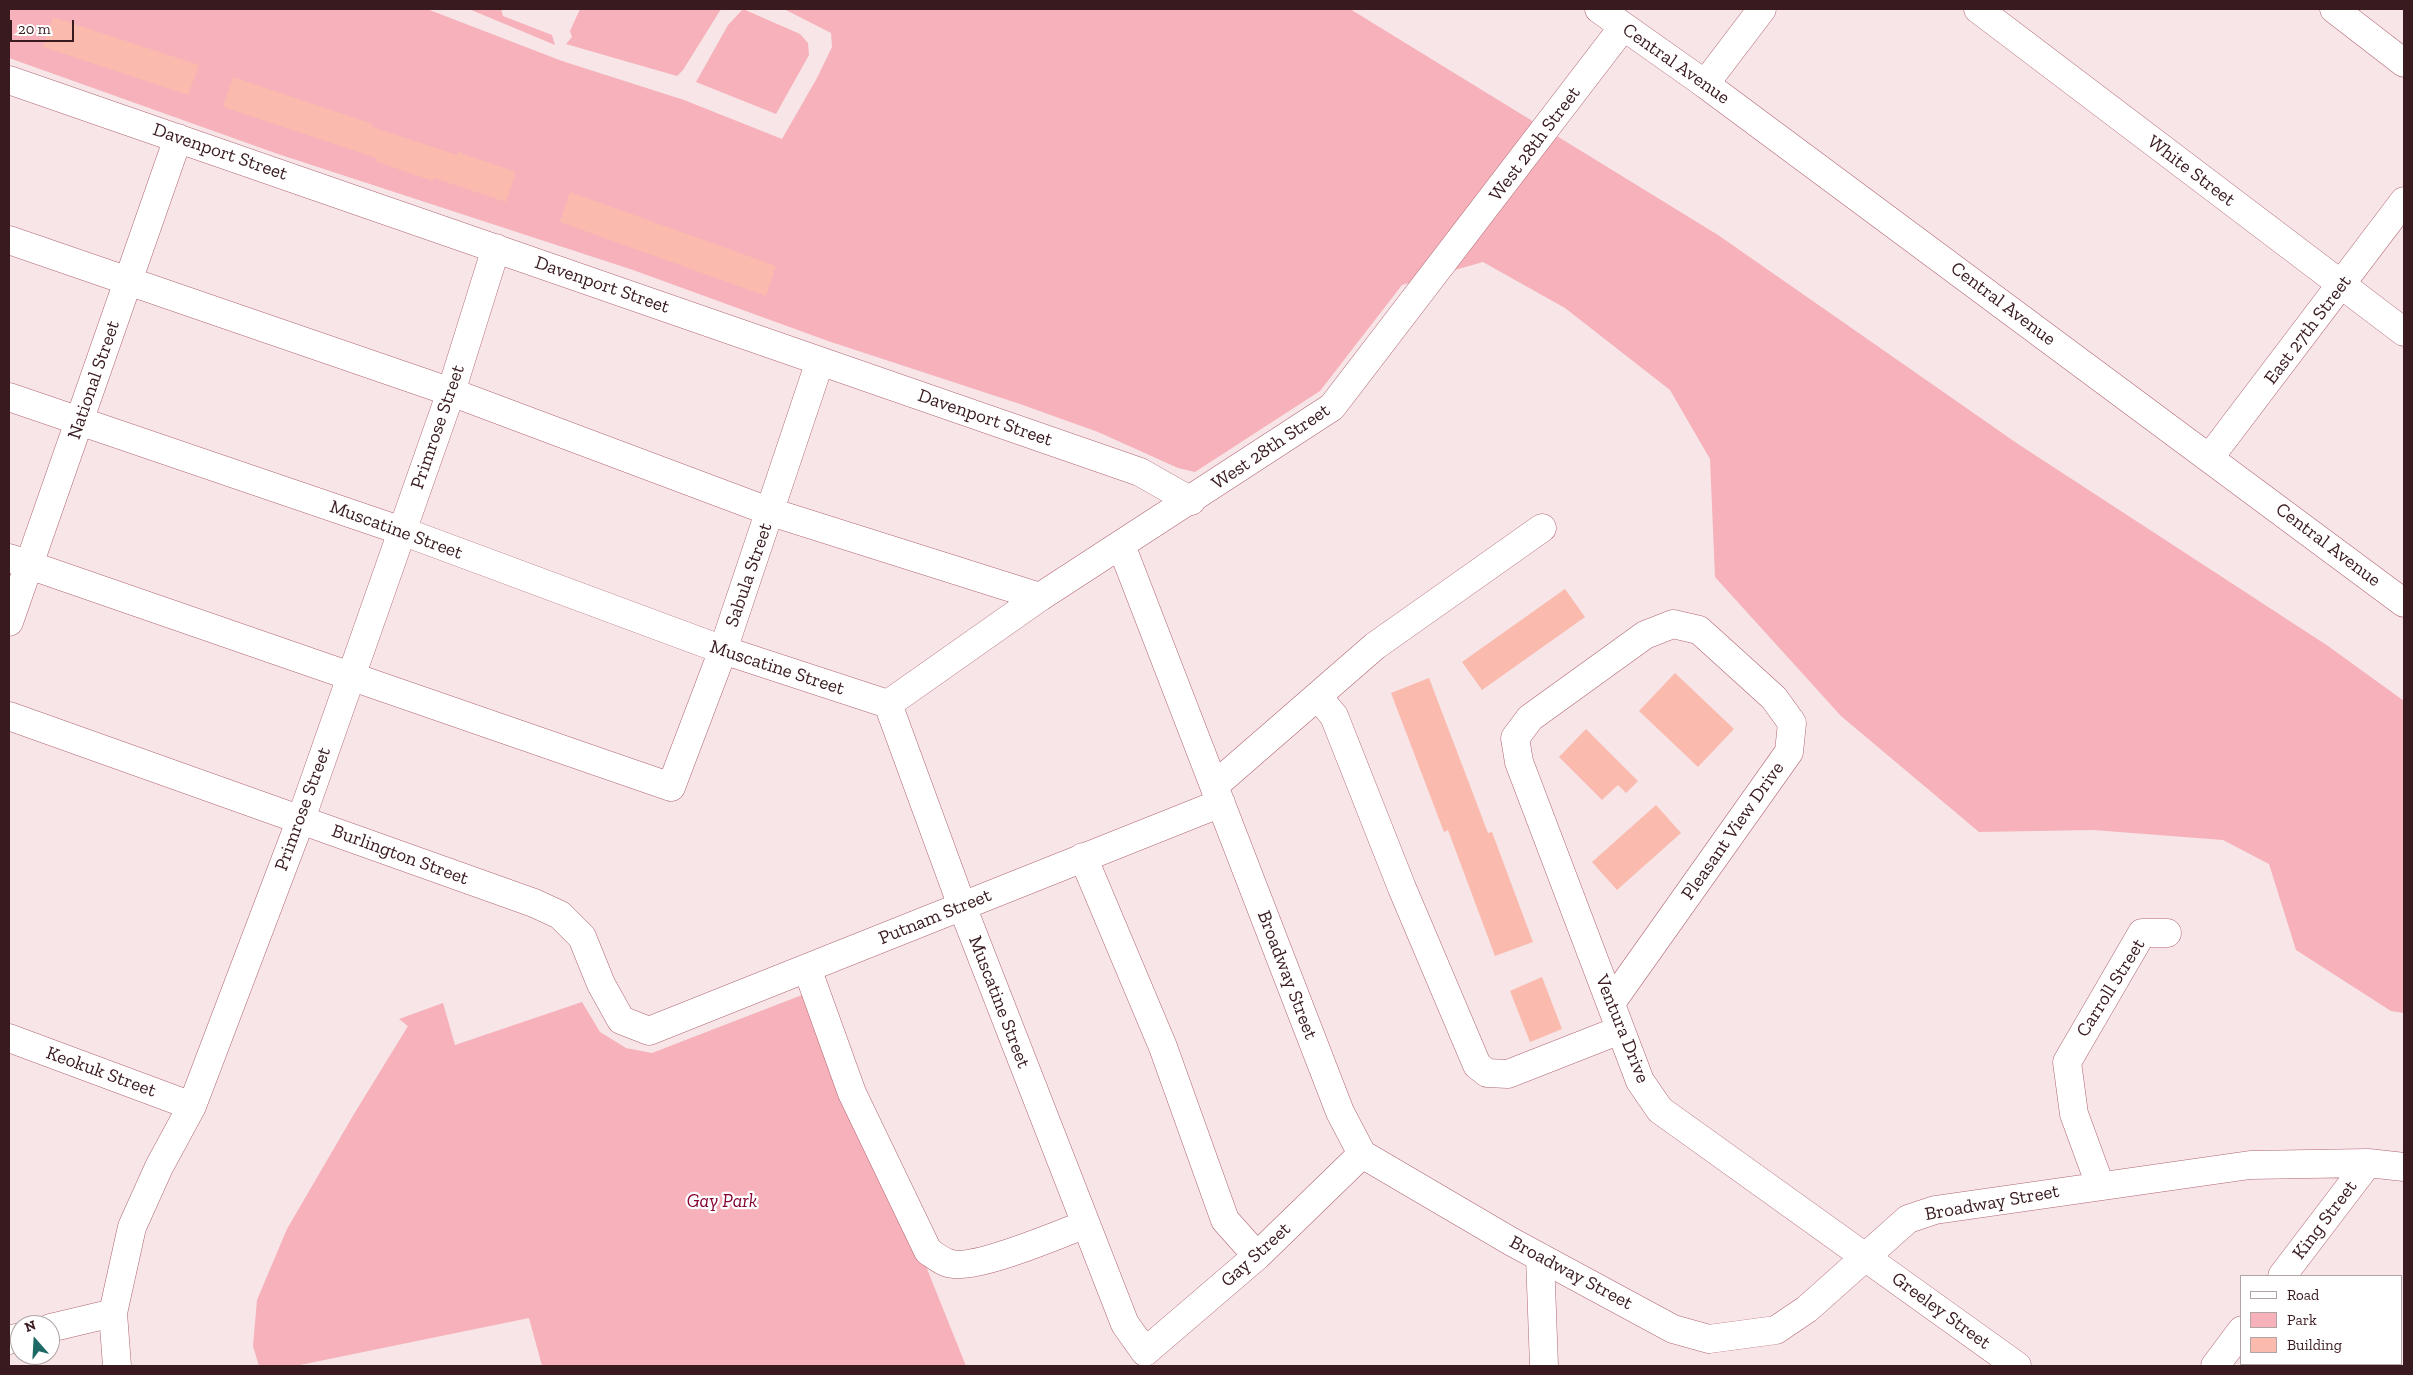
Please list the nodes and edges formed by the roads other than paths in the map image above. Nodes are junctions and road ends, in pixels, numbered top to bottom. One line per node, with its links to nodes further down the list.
1 (1599, 9): 5 (street, Central Avenue)
2 (1762, 9): 8 (street)
3 (1978, 9): 14 (street, White Street)
4 (2334, 9): 6 (street)
5 (1623, 27): 8 (street, Central Avenue); 21 (street, West 28th Street)
6 (2404, 64)
7 (9, 80): 9 (street, Davenport Street)
8 (1705, 84): 20 (street, Central Avenue)
9 (178, 138): 12 (street, Davenport Street); 13 (street, National Street)
10 (2404, 201): 14 (street, East 27th Street)
11 (9, 240): 13 (street)
12 (496, 248): 16 (street, Davenport Street); 17 (street, Primrose Street)
13 (129, 280): 17 (street); 19 (street, National Street)
14 (2342, 285): 15 (street, White Street); 20 (street, East 27th Street)
15 (2404, 332)
16 (820, 361): 21 (street, Davenport Street); 22 (street, Sabula Street)
17 (451, 392): 22 (street); 24 (street, Primrose Street)
18 (9, 397): 19 (street, Muscatine Street)
19 (79, 421): 24 (street, Muscatine Street); 26 (street, National Street)
20 (2210, 458): 28 (street, Central Avenue)
21 (1191, 501): 25 (street, West 28th Street)
22 (771, 512): 27 (street); 30 (street, Sabula Street)
23 (1542, 528): 32 (street, Putnam Street)
24 (402, 531): 30 (street, Muscatine Street); 31 (street, Primrose Street)
25 (1121, 545): 27 (street, West 28th Street); 36 (street, Broadway Street)
26 (19, 562): 29 (street, National Street); 31 (street)
27 (1040, 597): 33 (street, West 28th Street)
28 (2404, 603)
29 (9, 622)
30 (723, 650): 31 (street, Sabula Street); 33 (street, Muscatine Street)
31 (350, 675): 37 (street, Primrose Street)
32 (1318, 697): 36 (street, Putnam Street); 43 (street)
33 (888, 704): 39 (street, Muscatine Street)
34 (9, 716): 37 (street, Burlington Street)
35 (1515, 738): 42 (street, Ventura Drive); 42 (street, Pleasant View Drive)
36 (1218, 794): 38 (street, Putnam Street); 47 (street, Broadway Street)
37 (301, 819): 44 (street, Burlington Street); 46 (street, Primrose Street)
38 (1083, 857): 39 (street, Putnam Street); 52 (street)
39 (962, 906): 41 (street, Putnam Street); 51 (street, Muscatine Street)
40 (2167, 933): 50 (street, Carroll Street)
41 (807, 968): 44 (street, Putnam Street); 51 (street)
42 (1611, 1003): 43 (street, Ventura Drive)
43 (1620, 1030): 53 (street, Ventura Drive)
44 (650, 1031)
45 (9, 1038): 46 (street, Keokuk Street)
46 (192, 1106): 56 (street, Primrose Street)
47 (1362, 1154): 52 (street, Gay Street); 54 (street, Broadway Street)
48 (2368, 1163): 49 (street, Broadway Street); 50 (street, Broadway Street); 55 (street, King Street)
49 (2404, 1167)
50 (2100, 1185): 53 (street, Broadway Street)
51 (1086, 1224): 59 (street, Muscatine Street)
52 (1257, 1256): 59 (street, Gay Street)
53 (1864, 1256): 54 (street, Broadway Street); 62 (street, Greeley Street)
54 (1540, 1257): 61 (street)
55 (2283, 1275)
56 (113, 1313): 57 (street); 60 (street, Primrose Street)
57 (60, 1326)
58 (2240, 1333): 63 (street)
59 (1145, 1352)
60 (117, 1366)
61 (1544, 1366)
62 (2017, 1366)
63 (2214, 1366)

